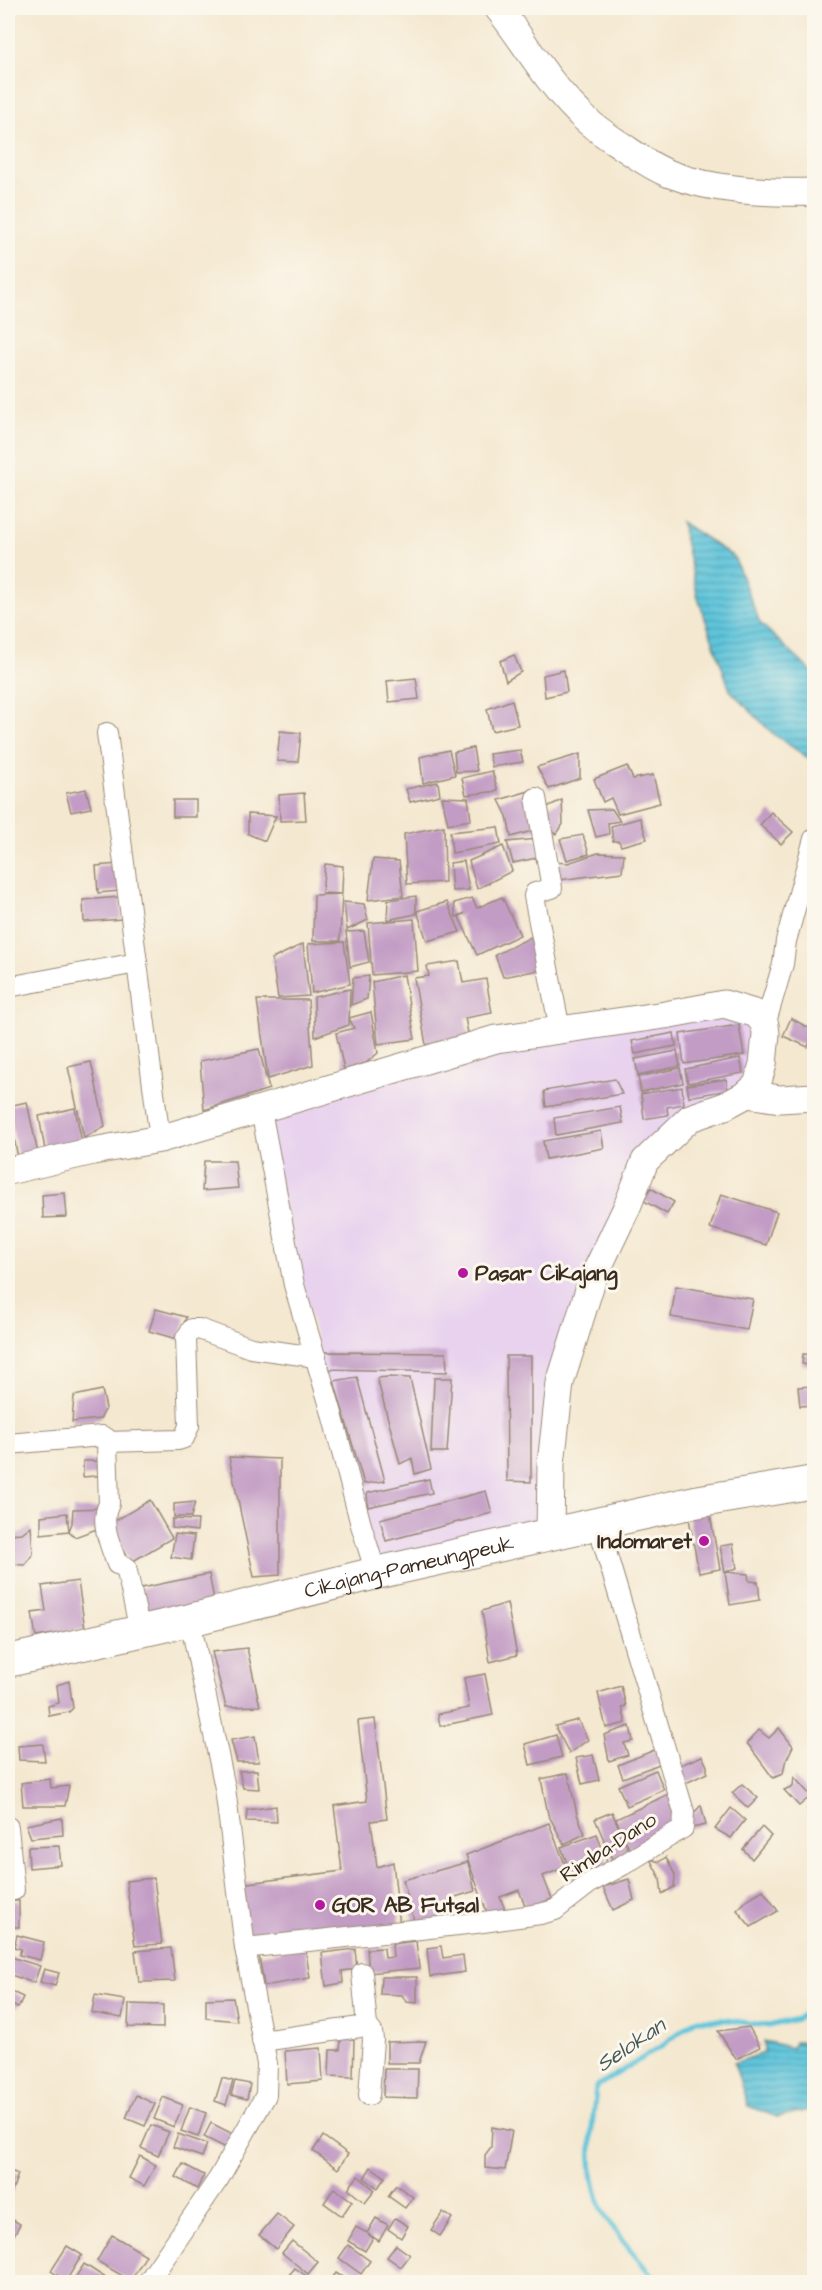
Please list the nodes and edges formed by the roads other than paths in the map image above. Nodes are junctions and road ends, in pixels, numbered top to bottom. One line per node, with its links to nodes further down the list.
1 (498, 8): 2 (street)
2 (814, 192)
3 (107, 733): 6 (street)
4 (536, 798): 9 (street)
5 (814, 838): 8 (street)
6 (137, 963): 7 (street); 13 (street)
7 (8, 987)
8 (765, 1025): 9 (street); 10 (street)
9 (560, 1030): 12 (street)
10 (747, 1094): 11 (street); 20 (street)
11 (814, 1097)
12 (261, 1110): 13 (street); 15 (street)
13 (160, 1139): 14 (street)
14 (8, 1171)
15 (316, 1357): 16 (street); 21 (street)
16 (107, 1442): 17 (street); 23 (street)
17 (8, 1444)
18 (814, 1482): 19 (main road, Cikajang-Pameungpeuk)
19 (602, 1523): 20 (main road, Cikajang-Pameungpeuk); 27 (street, Rimba-Dano)
20 (550, 1535): 21 (main road, Cikajang-Pameungpeuk)
21 (376, 1573): 22 (main road, Cikajang-Pameungpeuk)
22 (190, 1620): 23 (main road, Cikajang-Pameungpeuk); 27 (street)
23 (140, 1631): 24 (main road, Cikajang-Pameungpeuk)
24 (8, 1661)
25 (8, 1827): 26 (street)
26 (14, 1890)
27 (245, 1948): 30 (street)
28 (362, 1973): 29 (street)
29 (367, 2026): 30 (street); 31 (street)
30 (262, 2040): 32 (street)
31 (369, 2095)
32 (148, 2283)

